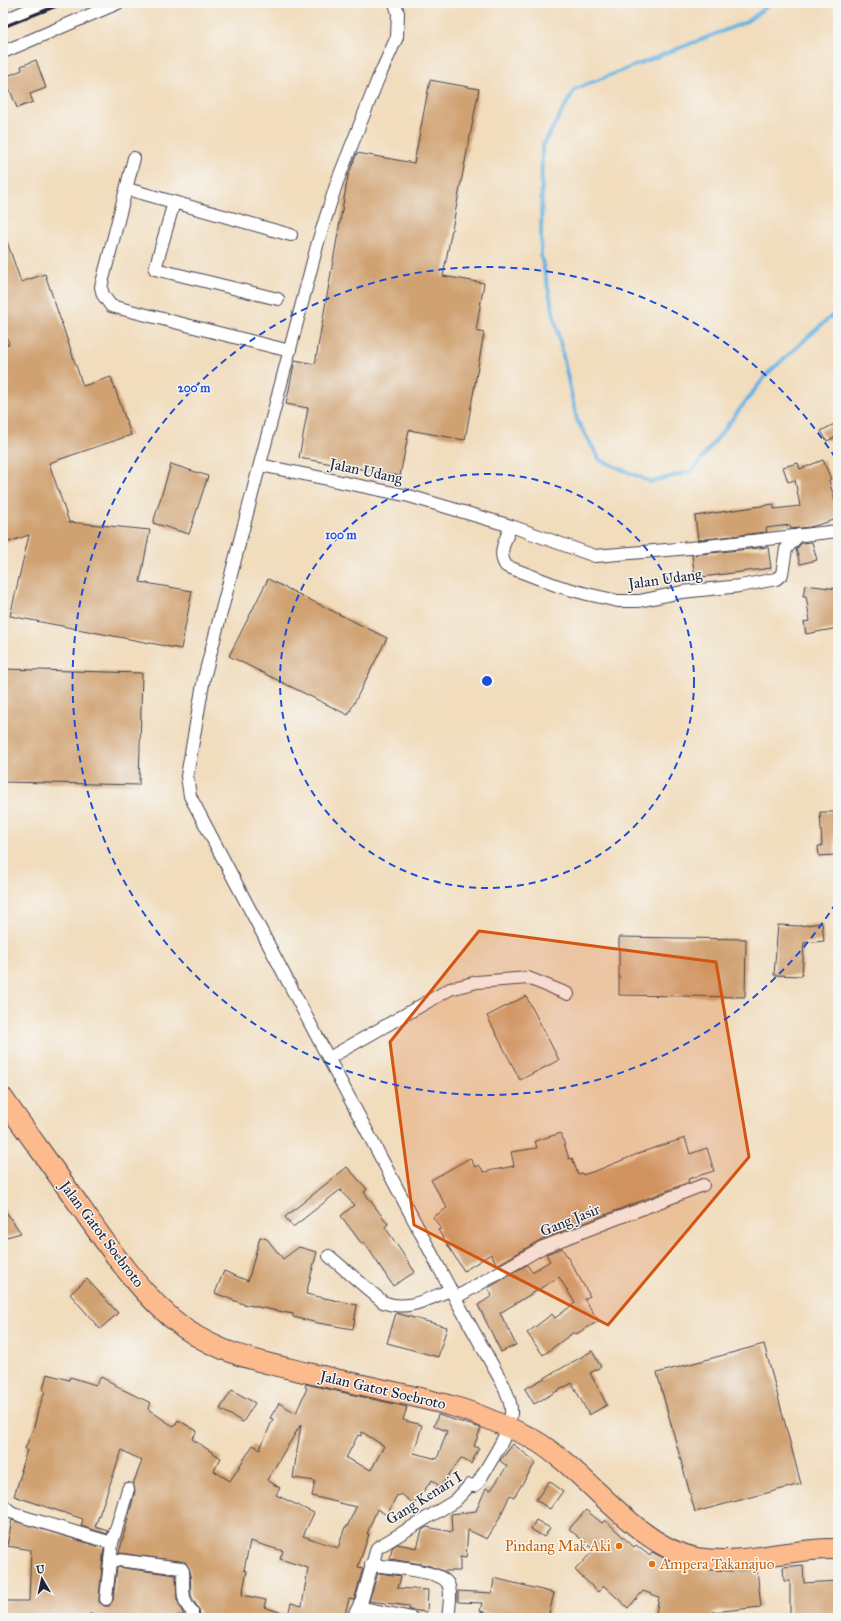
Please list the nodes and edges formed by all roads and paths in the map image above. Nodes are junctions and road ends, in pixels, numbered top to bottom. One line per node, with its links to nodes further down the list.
1 (45, 3): 4 (street)
2 (118, 3): 5 (street)
3 (394, 3): 11 (street)
4 (3, 20)
5 (3, 52)
6 (134, 158): 7 (street)
7 (127, 189): 8 (street); 11 (street)
8 (174, 202): 9 (street); 10 (street)
9 (291, 235)
10 (278, 299)
11 (290, 351): 12 (street)
12 (260, 465): 13 (street, Jalan Udang); 17 (street)
13 (511, 526): 15 (street, Jalan Udang); 15 (street, Jalan Udang)
14 (838, 531): 15 (street, Jalan Udang)
15 (799, 535)
16 (568, 994): 17 (street)
17 (329, 1058): 21 (street)
18 (3, 1098): 22 (main road, Jalan Gatot Soebroto)
19 (703, 1185): 21 (street, Gang Jasir)
20 (329, 1256): 21 (street, Gang Jasir)
21 (453, 1294): 22 (street)
22 (508, 1428): 26 (main road, Jalan Gatot Soebroto); 28 (street, Gang Kenari I)
23 (128, 1489): 25 (street)
24 (3, 1506): 25 (street)
25 (112, 1543): 27 (street)
26 (838, 1549)
27 (110, 1559): 29 (street); 31 (street)
28 (371, 1565): 30 (street, Gang Kenari I); 34 (street)
29 (106, 1599)
30 (359, 1606): 32 (street, Gang Kenari I); 33 (street)
31 (192, 1618)
32 (353, 1618)
33 (412, 1618)
34 (448, 1618)

